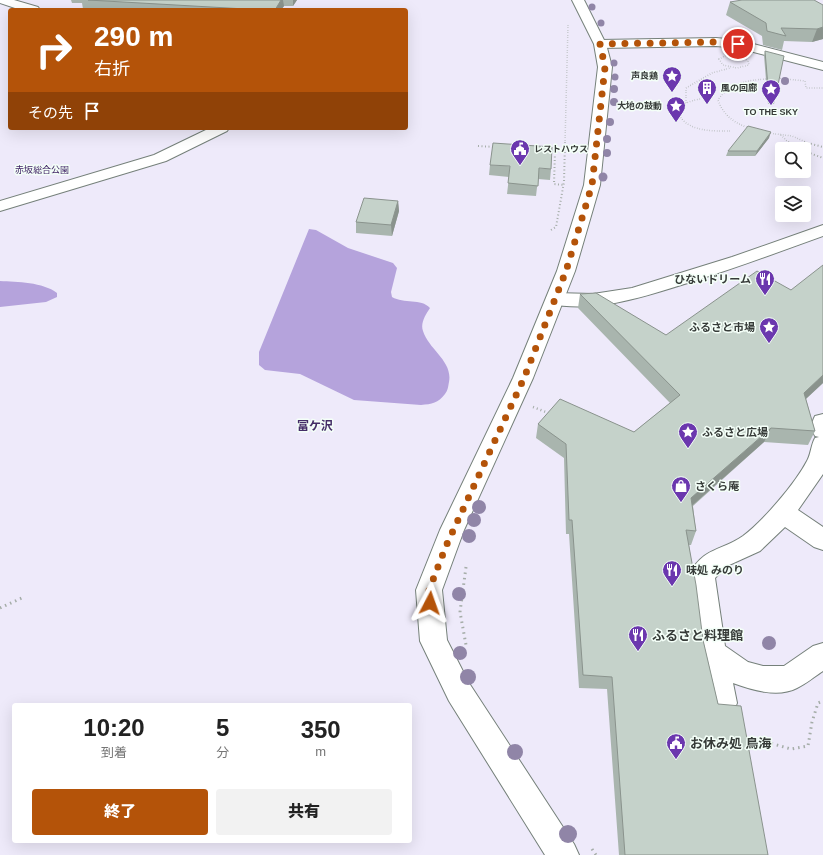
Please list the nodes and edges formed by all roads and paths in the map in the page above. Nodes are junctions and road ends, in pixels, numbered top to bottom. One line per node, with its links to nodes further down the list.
1 (2, 0): 3 (street)
2 (578, 0): 5 (street)
3 (28, 8)
4 (568, 22): 25 (path)
5 (600, 44): 6 (street); 29 (street)
6 (823, 66)
7 (732, 68): 12 (path)
8 (776, 78): 10 (path)
9 (772, 79): 13 (path)
10 (823, 88)
11 (700, 99): 12 (path)
12 (686, 103): 15 (path)
13 (751, 128)
14 (218, 130): 26 (street)
15 (730, 131)
16 (763, 132): 17 (path)
17 (781, 134): 18 (path); 20 (path)
18 (788, 142)
19 (478, 146): 21 (path)
20 (823, 147)
21 (501, 148)
22 (548, 151): 25 (path)
23 (811, 154): 24 (path)
24 (823, 158)
25 (564, 185): 27 (path)
26 (0, 206)
27 (551, 230)
28 (823, 230): 29 (street)
29 (555, 298): 47 (street)
30 (528, 412): 31 (path)
31 (555, 416)
32 (823, 422): 33 (street)
33 (823, 430)
34 (823, 444): 35 (street)
35 (783, 513): 36 (street); 41 (street)
36 (823, 540)
37 (467, 560): 40 (path)
38 (24, 597): 39 (path)
39 (0, 608)
40 (467, 651)
41 (712, 652): 42 (street); 44 (street)
42 (823, 655)
43 (823, 701): 45 (path)
44 (723, 703)
45 (743, 736)
46 (587, 842): 48 (path)
47 (563, 855)
48 (596, 855)

